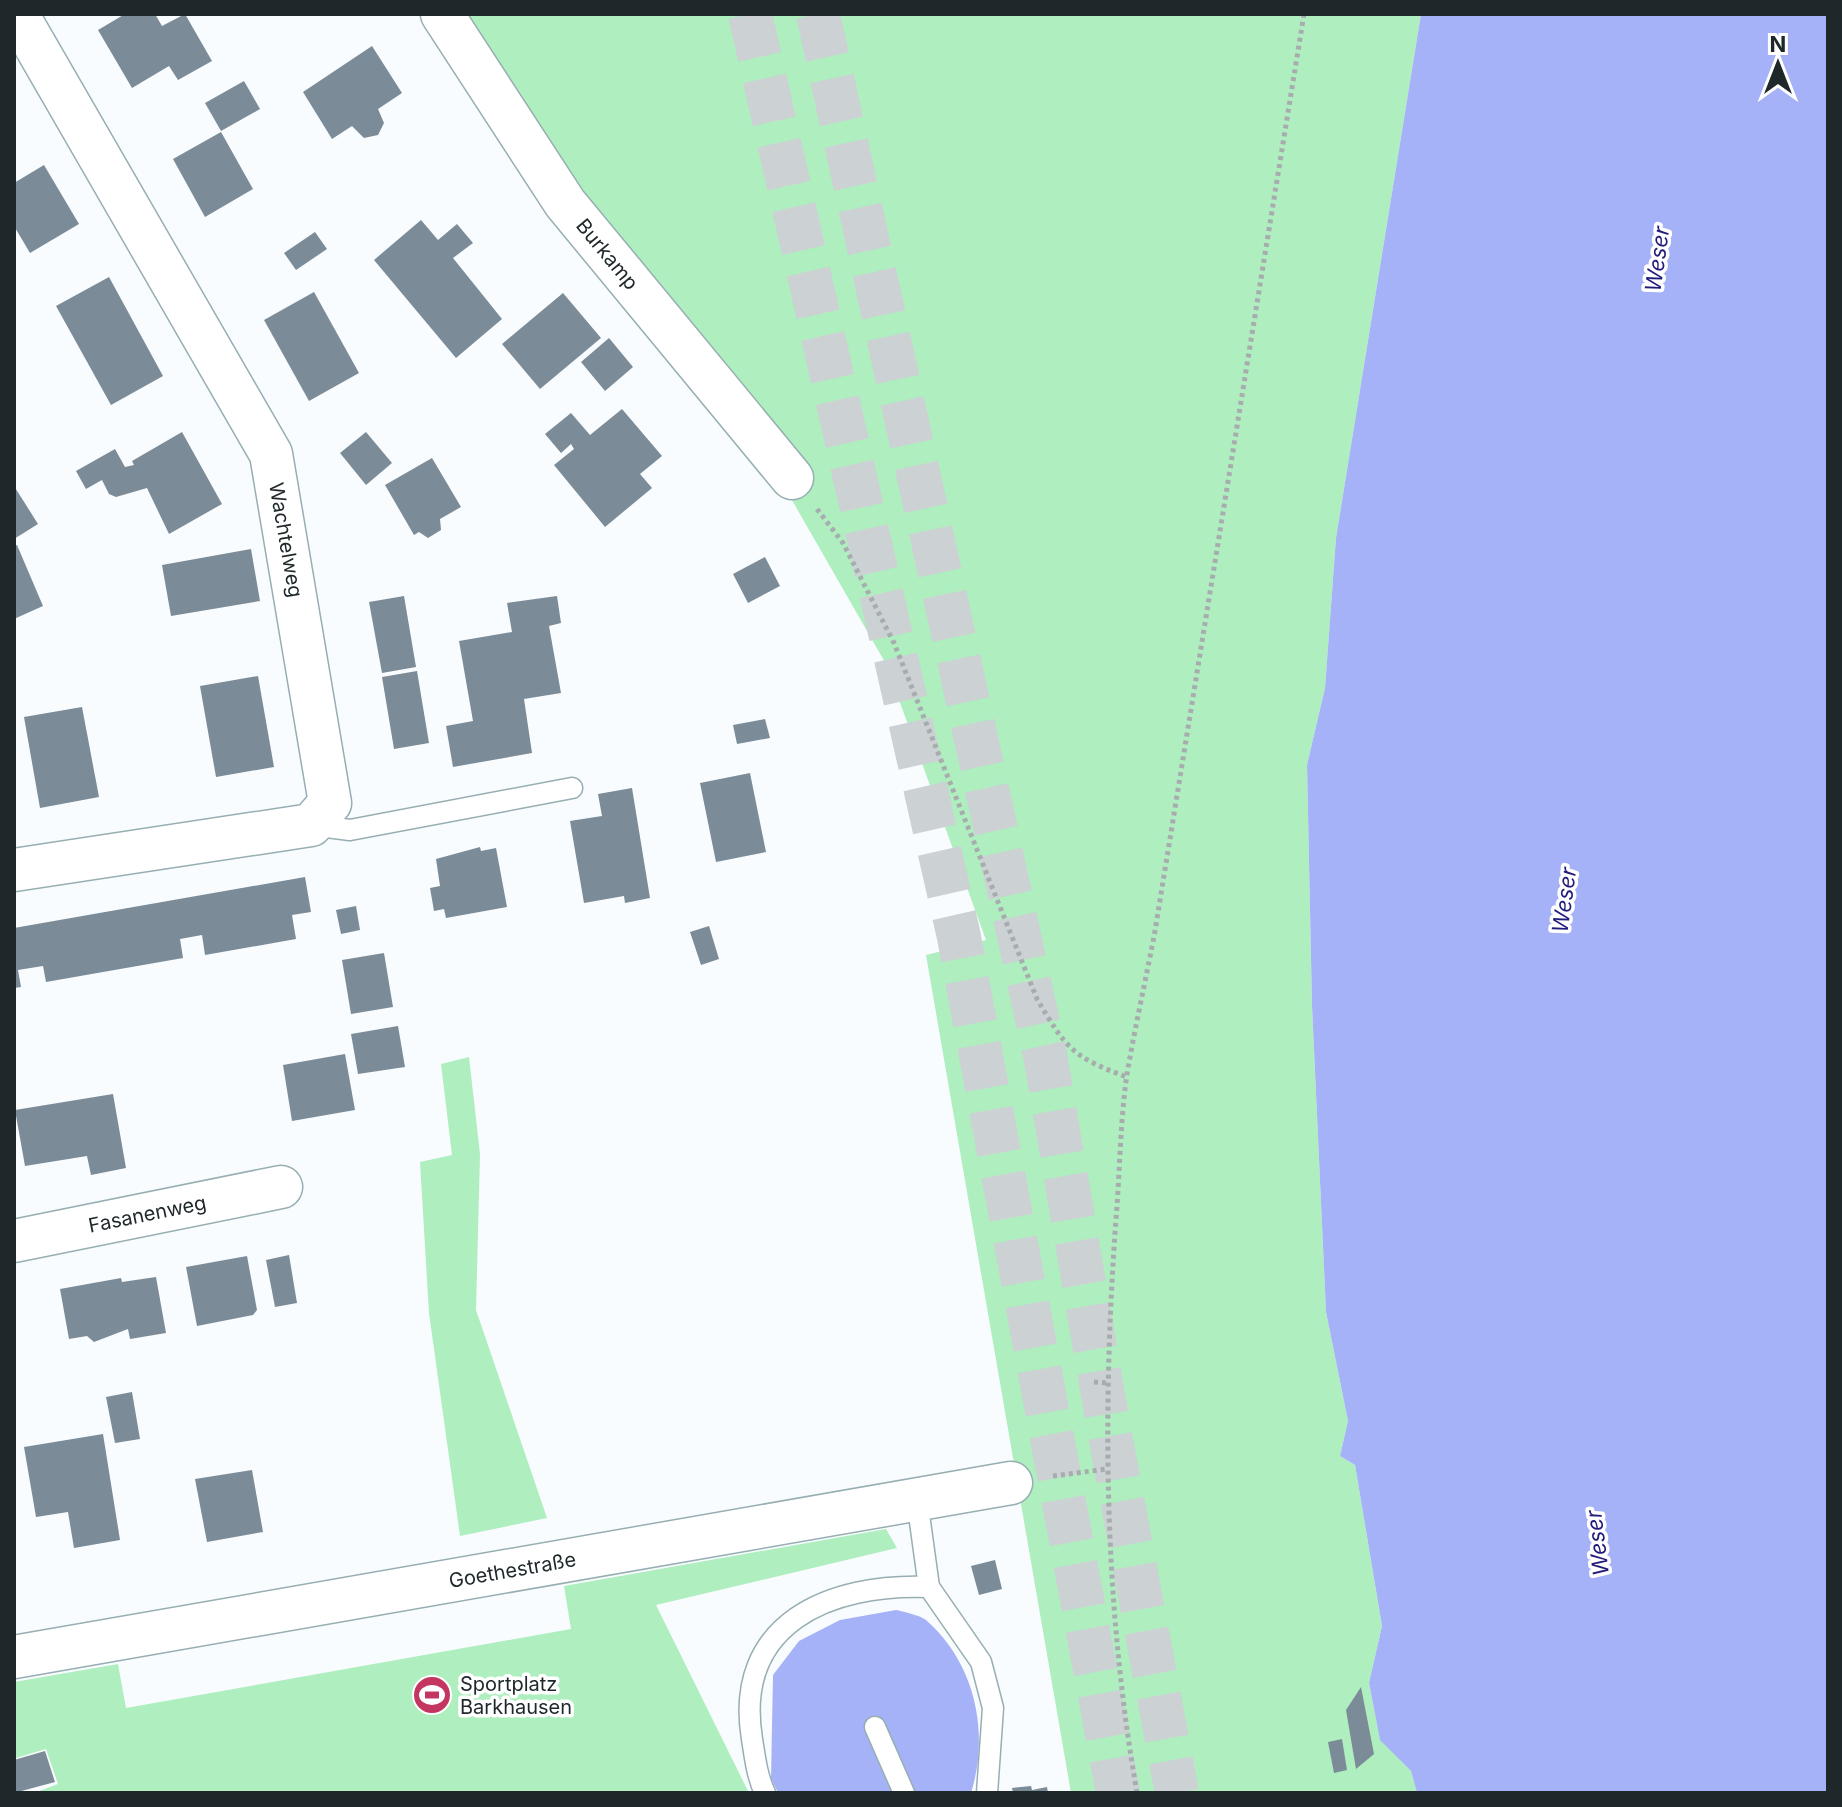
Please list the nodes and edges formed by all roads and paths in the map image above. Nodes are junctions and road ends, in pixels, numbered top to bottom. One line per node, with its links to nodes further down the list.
1 (17, 14): 6 (street, Wachtelweg)
2 (442, 14): 4 (street, Burkamp)
3 (1304, 14): 8 (path)
4 (792, 478): 8 (path)
5 (572, 788): 6 (lane)
6 (311, 825): 7 (street)
7 (14, 870)
8 (1127, 1077): 12 (path)
9 (281, 1187): 10 (street, Fasanenweg)
10 (14, 1241)
11 (1094, 1382): 12 (path)
12 (1107, 1383): 13 (path)
13 (1107, 1469): 14 (path); 22 (path)
14 (1011, 1483): 15 (street, Goethestraße)
15 (917, 1500): 16 (lane); 17 (street, Goethestraße)
16 (929, 1587): 19 (lane); 21 (lane)
17 (14, 1657)
18 (875, 1727): 20 (lane)
19 (765, 1793)
20 (904, 1793)
21 (987, 1793)
22 (1137, 1793)

